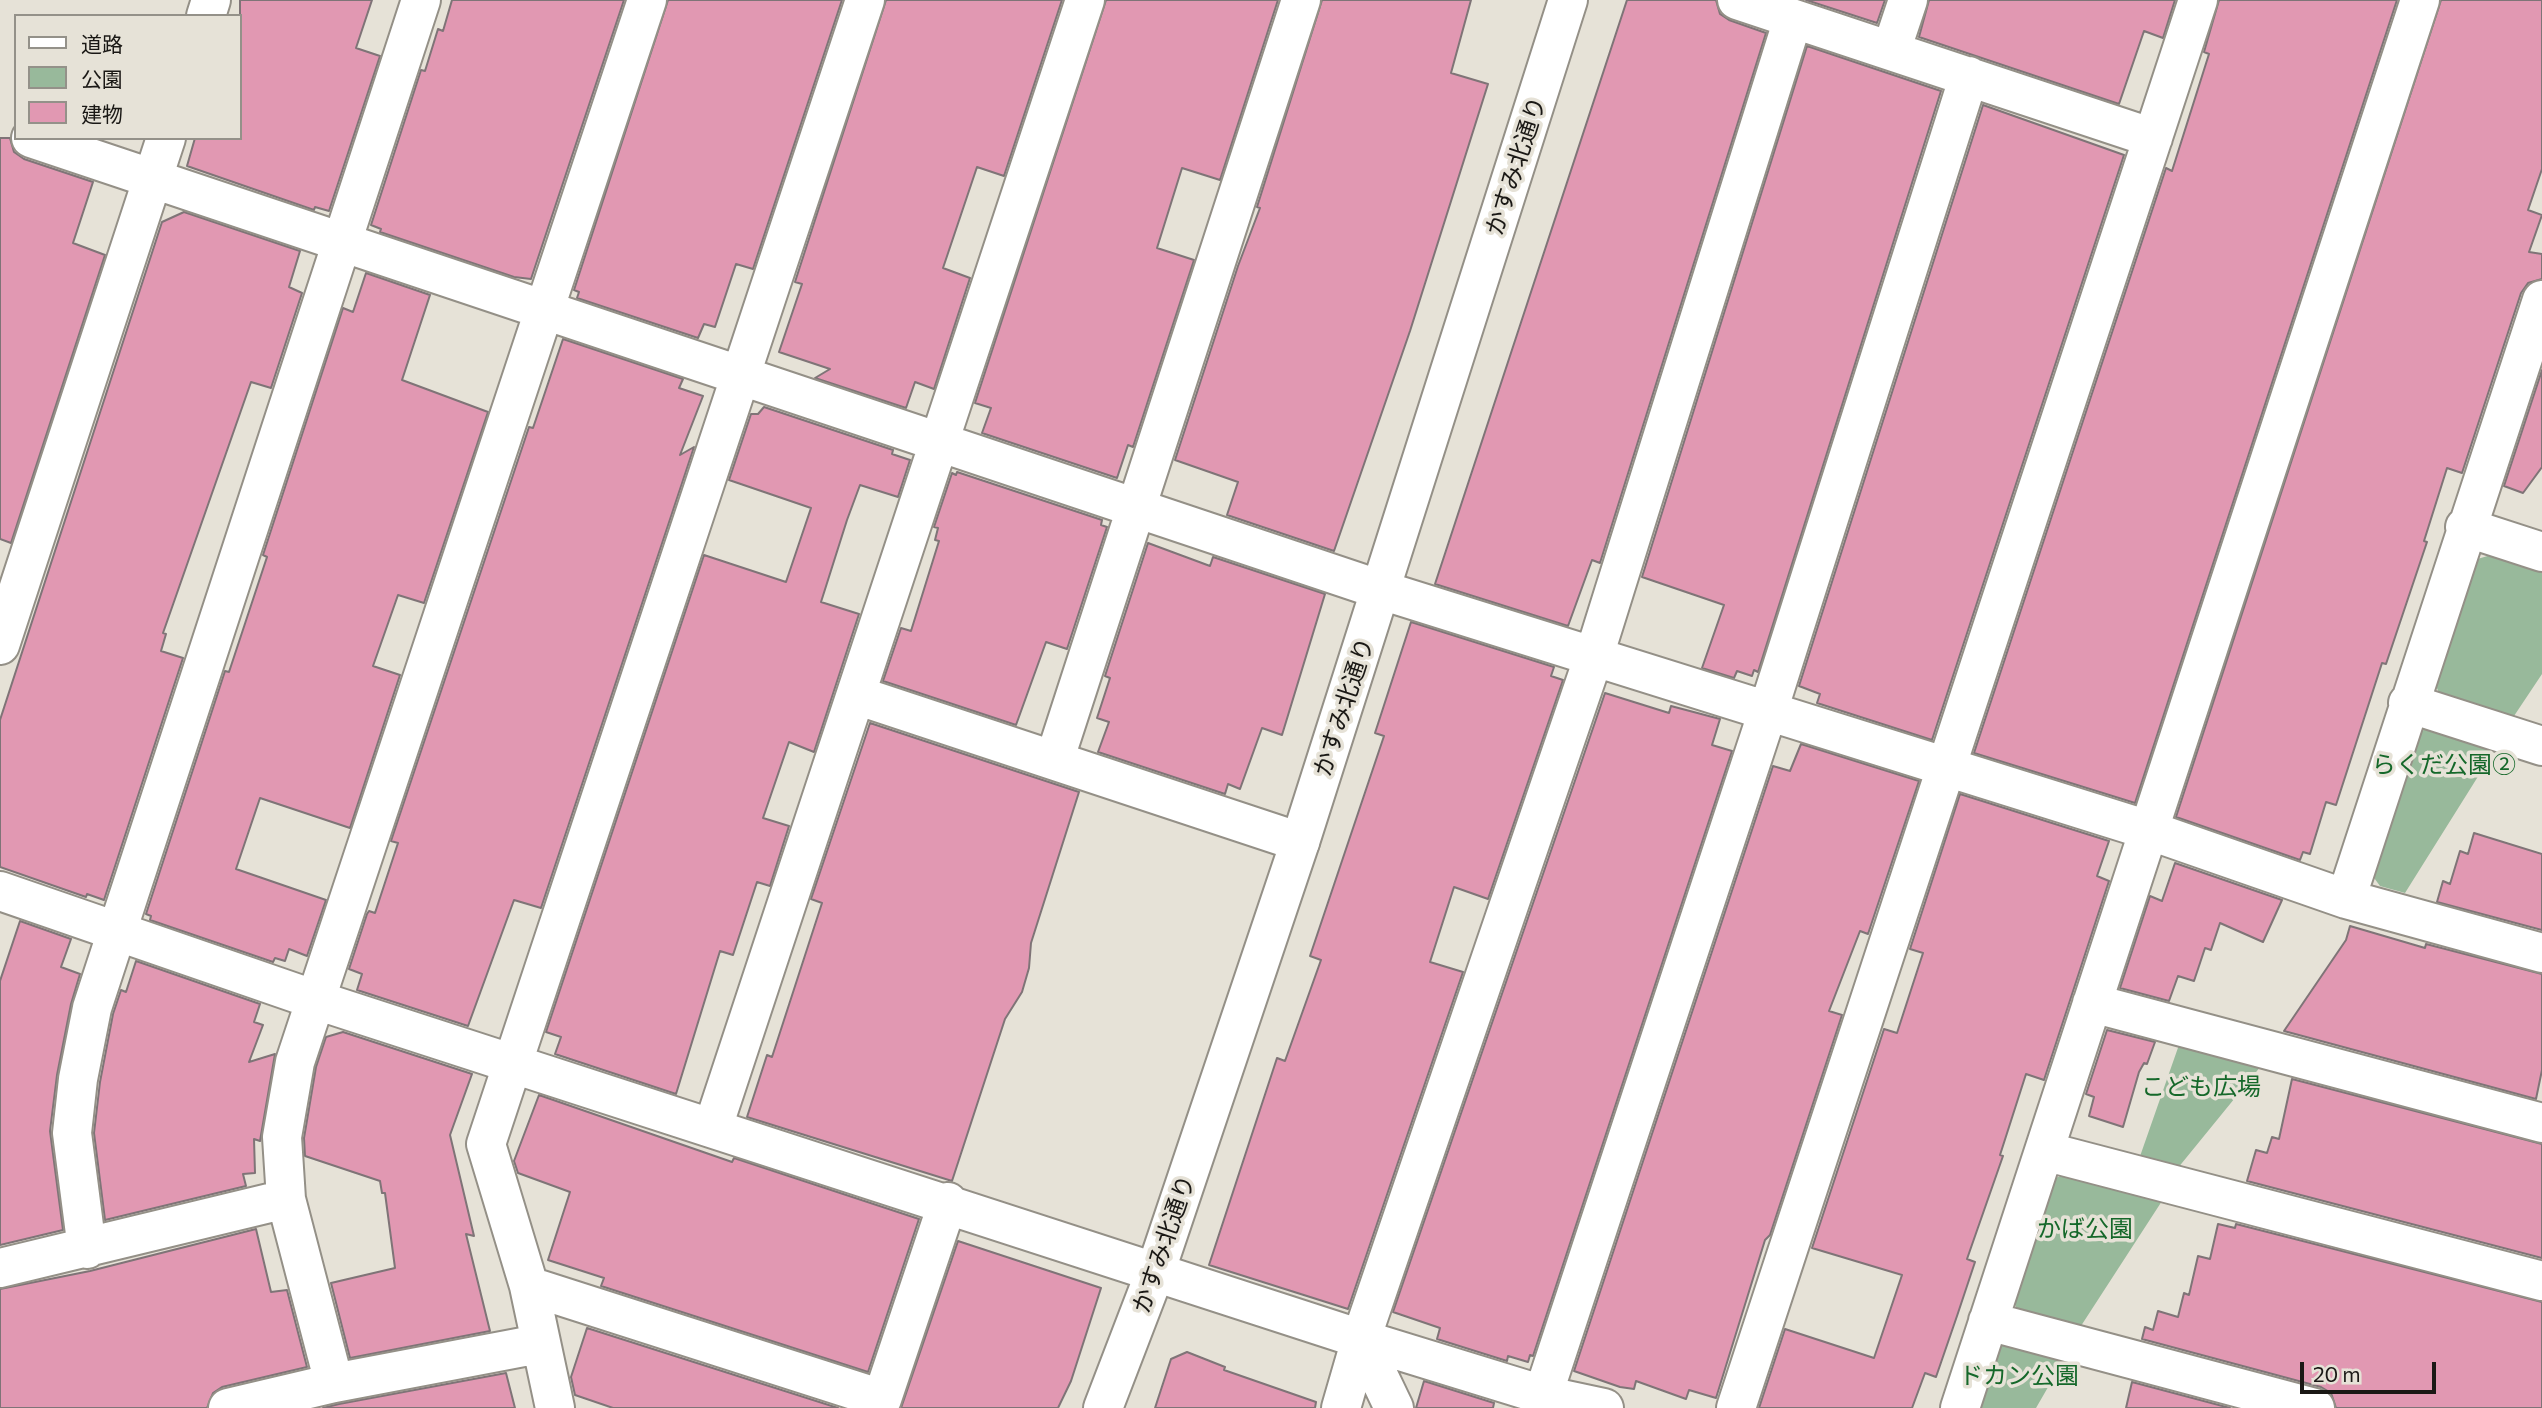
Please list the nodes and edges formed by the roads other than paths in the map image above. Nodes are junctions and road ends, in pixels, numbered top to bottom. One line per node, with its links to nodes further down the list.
1 (421, 0): 18 (street)
2 (647, 0): 20 (street)
3 (865, 0): 21 (street)
4 (1085, 0): 22 (street)
5 (1301, 0): 23 (street)
6 (1569, 0): 26 (street, かすみ北通り)
7 (1737, 0): 11 (street)
8 (1908, 0): 12 (street)
9 (2198, 0): 14 (street)
10 (2420, 0): 35 (street)
11 (1793, 19): 12 (street); 28 (street)
12 (1891, 51): 13 (street)
13 (1969, 76): 14 (street); 31 (street)
14 (2153, 138): 34 (street)
15 (37, 140): 17 (street)
16 (165, 140): 17 (street)
17 (153, 179): 18 (street); 27 (street)
18 (342, 242): 20 (street); 39 (street)
19 (2542, 300): 24 (street)
20 (547, 309): 21 (street); 41 (street)
21 (741, 376): 22 (street); 43 (street)
22 (938, 442): 23 (street); 29 (street)
23 (1136, 509): 26 (street); 33 (street)
24 (2465, 527): 25 (street); 30 (street)
25 (2542, 552)
26 (1381, 590): 28 (street); 36 (street, かすみ北通り)
27 (0, 645)
28 (1594, 656): 31 (street); 55 (street)
29 (856, 695): 33 (street); 45 (street)
30 (2408, 703): 32 (street); 38 (street)
31 (1768, 710): 34 (street); 58 (street)
32 (2542, 746)
33 (1055, 758): 36 (street)
34 (1946, 767): 35 (street); 65 (street)
35 (2148, 830): 38 (street); 42 (street)
36 (1300, 842): 51 (street, かすみ北通り)
37 (0, 891): 39 (street)
38 (2346, 899): 40 (street)
39 (116, 930): 41 (street); 49 (street)
40 (2542, 953)
41 (313, 999): 43 (street); 47 (street)
42 (2092, 1003): 44 (street); 46 (street)
43 (511, 1064): 45 (street); 53 (street)
44 (2542, 1123)
45 (713, 1127): 48 (street)
46 (2044, 1151): 52 (street); 54 (street)
47 (286, 1199): 49 (street); 57 (street)
48 (948, 1202): 51 (street); 53 (street)
49 (87, 1249): 50 (street)
50 (0, 1268)
51 (1156, 1270): 55 (street); 61 (street, かすみ北通り)
52 (2542, 1281)
53 (529, 1286): 56 (street)
54 (1988, 1321): 66 (street); 67 (street)
55 (1361, 1339): 58 (street); 62 (street); 63 (street)
56 (539, 1344): 57 (street); 60 (street)
57 (334, 1384): 59 (street)
58 (1543, 1395): 64 (street)
59 (228, 1408)
60 (555, 1408)
61 (1103, 1408)
62 (1341, 1408)
63 (1394, 1408)
64 (1604, 1408)
65 (1736, 1408)
66 (1960, 1408)
67 (2315, 1408)

